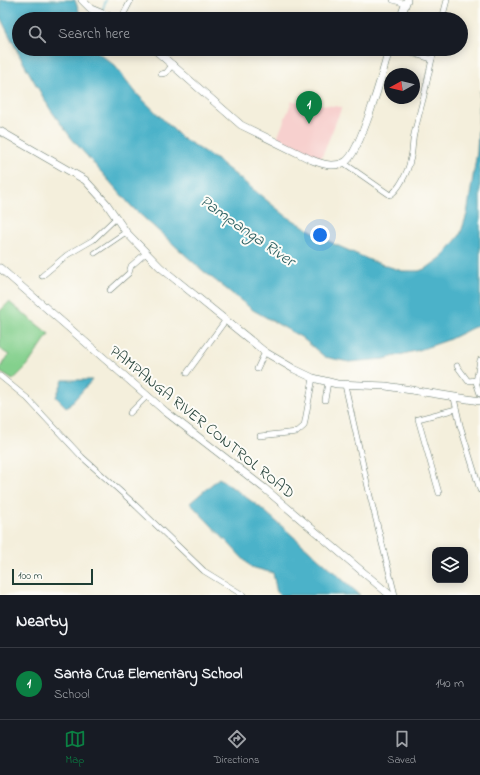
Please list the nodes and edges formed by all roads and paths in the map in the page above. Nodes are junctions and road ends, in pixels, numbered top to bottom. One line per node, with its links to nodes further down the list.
1 (82, 0): 6 (street)
2 (130, 0): 7 (street)
3 (393, 0): 5 (street)
4 (448, 0): 9 (street)
5 (406, 2): 8 (street)
6 (99, 12)
7 (124, 12)
8 (402, 12)
9 (444, 12)
10 (163, 56): 15 (street)
11 (387, 56): 18 (street)
12 (422, 56): 14 (street)
13 (433, 56): 14 (street)
14 (432, 59): 18 (street)
15 (173, 64): 16 (street); 18 (street)
16 (161, 74)
17 (0, 131): 19 (street)
18 (344, 163)
19 (116, 218): 20 (street); 24 (street)
20 (126, 232): 21 (street); 22 (street)
21 (95, 253)
22 (146, 253): 25 (street); 26 (street)
23 (0, 268): 38 (street, PAMPANGA RIVER CONTROL ROAD)
24 (42, 276)
25 (110, 290)
26 (225, 321): 27 (street); 31 (street)
27 (265, 352): 30 (street); 33 (street)
28 (480, 360): 34 (street)
29 (457, 366): 34 (street)
30 (257, 369)
31 (187, 373)
32 (0, 376): 47 (street)
33 (313, 378): 35 (street); 44 (street)
34 (477, 380): 37 (street)
35 (328, 382): 36 (street); 40 (street)
36 (345, 385): 39 (street); 49 (street)
37 (480, 394)
38 (147, 396): 43 (street); 48 (street, PAMPANGA RIVER CONTROL ROAD)
39 (454, 398): 41 (street); 42 (street)
40 (325, 400)
41 (480, 401)
42 (456, 410): 45 (street); 46 (street)
43 (130, 413)
44 (260, 436)
45 (480, 490)
46 (439, 492)
47 (243, 595)
48 (390, 595)
49 (395, 595)

